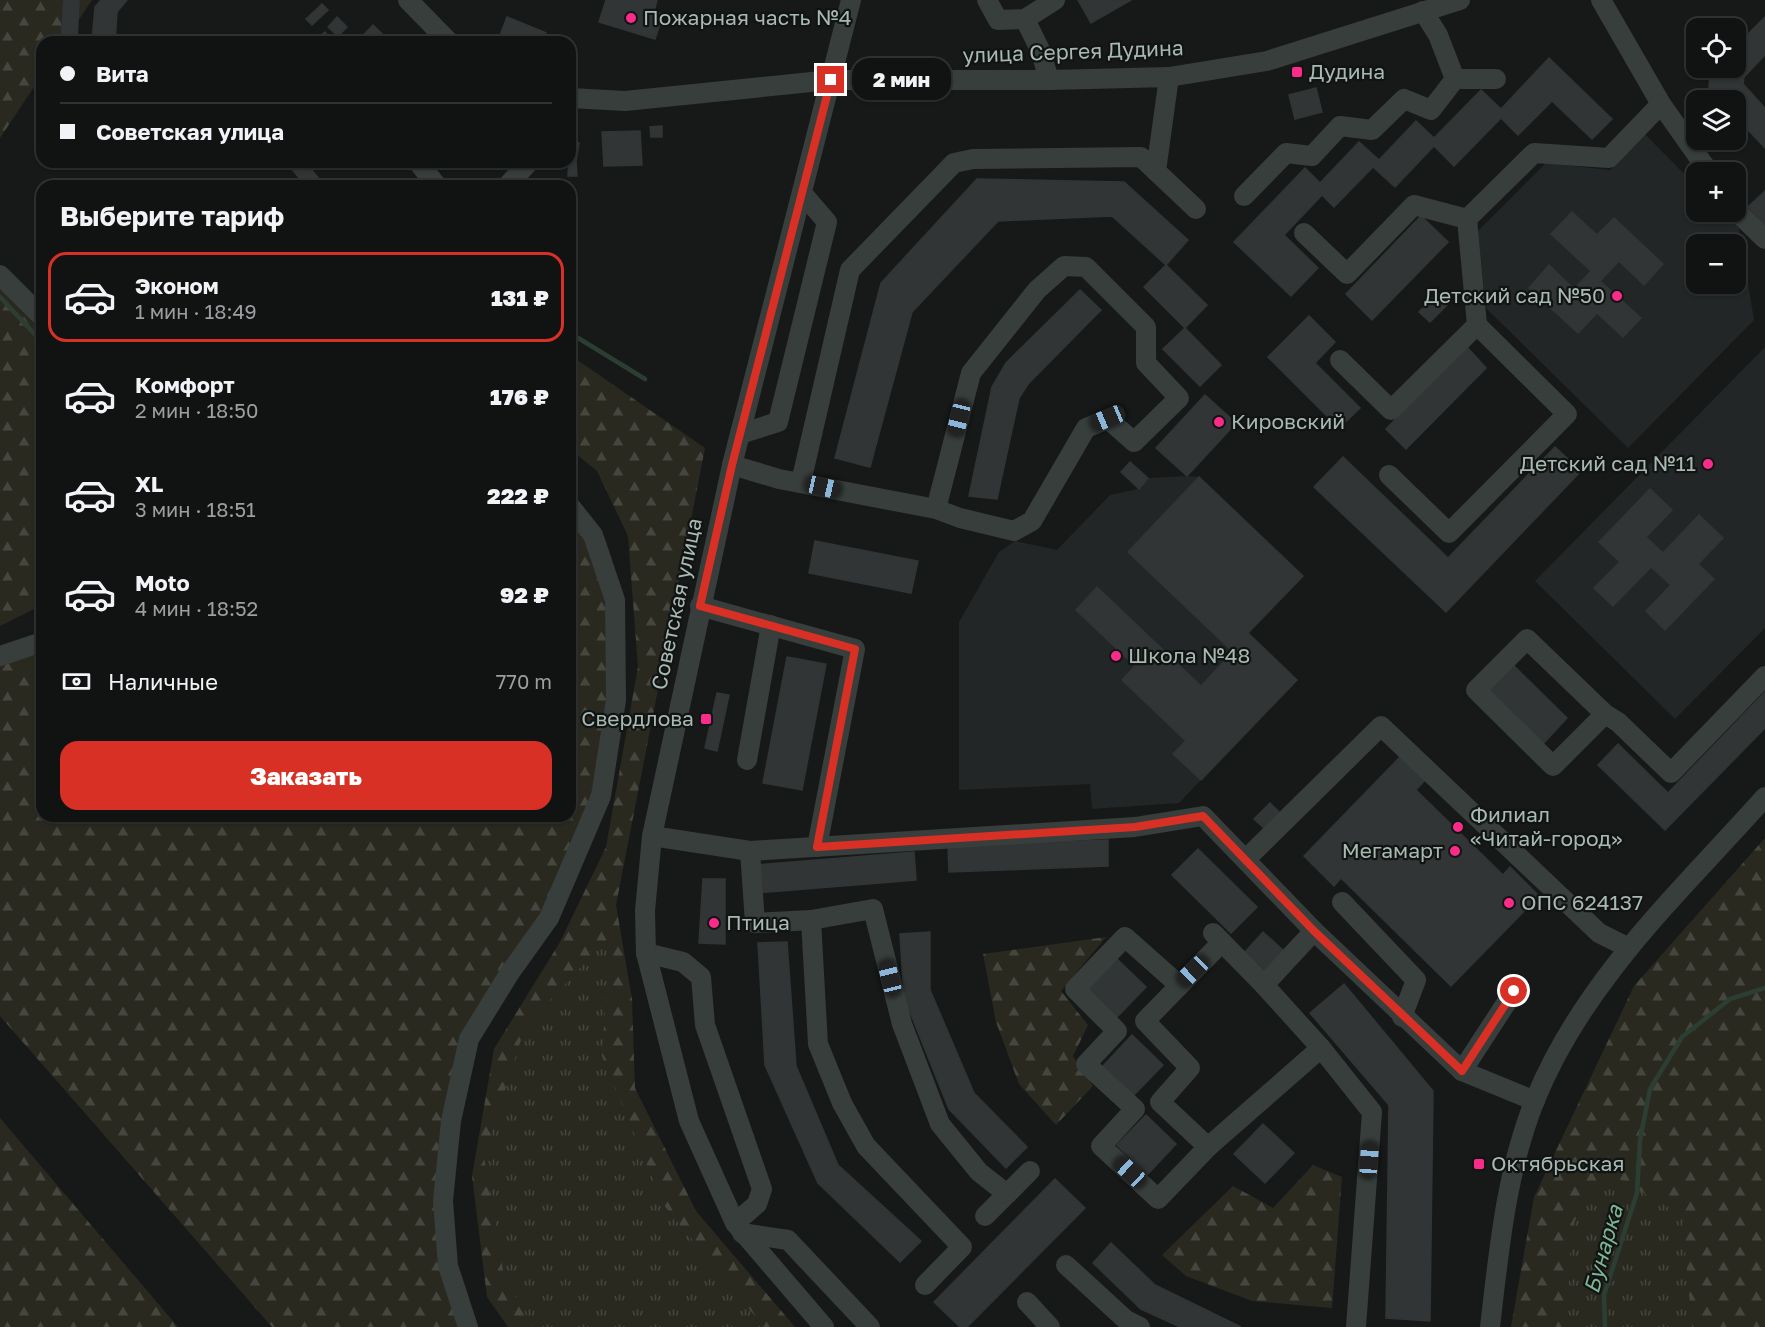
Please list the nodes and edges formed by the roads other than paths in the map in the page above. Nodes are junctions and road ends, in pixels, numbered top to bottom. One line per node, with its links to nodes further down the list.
1 (851, 0): 13 (street, Советская улица)
2 (987, 0): 8 (street)
3 (1055, 0): 8 (street)
4 (1460, 0): 7 (street, улица Сергея Дудина)
5 (1601, 0): 16 (street)
6 (409, 1): 9 (street)
7 (1423, 11): 10 (street, улица Сергея Дудина); 11 (street)
8 (1025, 18): 14 (street)
9 (443, 36)
10 (1169, 77): 14 (street, улица Сергея Дудина); 20 (street)
11 (1455, 79): 12 (street); 24 (street)
12 (1496, 79)
13 (831, 80): 14 (street, улица Сергея Дудина); 15 (street, улица Сергея Дудина); 23 (street, Советская улица)
14 (1049, 81)
15 (576, 98)
16 (1661, 104): 17 (street); 26 (street)
17 (1702, 162)
18 (423, 168): 21 (street)
19 (524, 168): 22 (street)
20 (1156, 171): 25 (street); 37 (street)
21 (432, 180)
22 (512, 180)
23 (802, 193): 34 (street, Советская улица); 34 (street)
24 (1244, 196)
25 (1196, 209)
26 (1467, 219): 28 (street); 32 (street)
27 (1746, 221): 29 (street)
28 (1304, 233)
29 (1765, 239)
30 (0, 275): 31 (street)
31 (36, 311)
32 (1477, 324): 33 (street); 36 (street)
33 (1340, 360)
34 (740, 434): 35 (street, Советская улица)
35 (732, 465): 37 (street); 40 (street, Советская улица)
36 (1389, 475)
37 (801, 482): 38 (street)
38 (936, 509): 38 (street)
39 (576, 514): 73 (street)
40 (700, 606): 41 (street); 48 (street, Советская улица)
41 (771, 625): 46 (street); 49 (street)
42 (36, 644): 43 (street)
43 (0, 656)
44 (1765, 676): 45 (street)
45 (1605, 714): 45 (street)
46 (747, 760)
47 (1765, 797): 55 (street)
48 (652, 836): 50 (street); 56 (street, Советская улица)
49 (817, 847): 50 (street); 51 (street)
50 (750, 851): 53 (street)
51 (1247, 858): 54 (street); 55 (street)
52 (1342, 902): 60 (street)
53 (811, 920): 66 (street); 70 (street)
54 (1314, 931): 58 (street); 60 (street)
55 (1629, 948): 63 (street)
56 (646, 952): 68 (street, Советская улица); 68 (street)
57 (1179, 985): 58 (street); 64 (street); 64 (street)
58 (1264, 986): 61 (street)
59 (1514, 991): 62 (street)
60 (1402, 1017): 62 (street)
61 (1321, 1048): 64 (street); 72 (street)
62 (1462, 1071): 63 (street)
63 (1534, 1101): 78 (street)
64 (1208, 1147)
65 (1030, 1171): 66 (street)
66 (1007, 1194): 67 (street)
67 (985, 1216)
68 (739, 1228): 74 (street, Советская улица); 75 (street)
69 (1066, 1265): 77 (street)
70 (925, 1285)
71 (1027, 1302): 76 (street)
72 (1360, 1326)
73 (468, 1327)
74 (824, 1327)
75 (870, 1327)
76 (1050, 1327)
77 (1140, 1327)
78 (1490, 1327)

